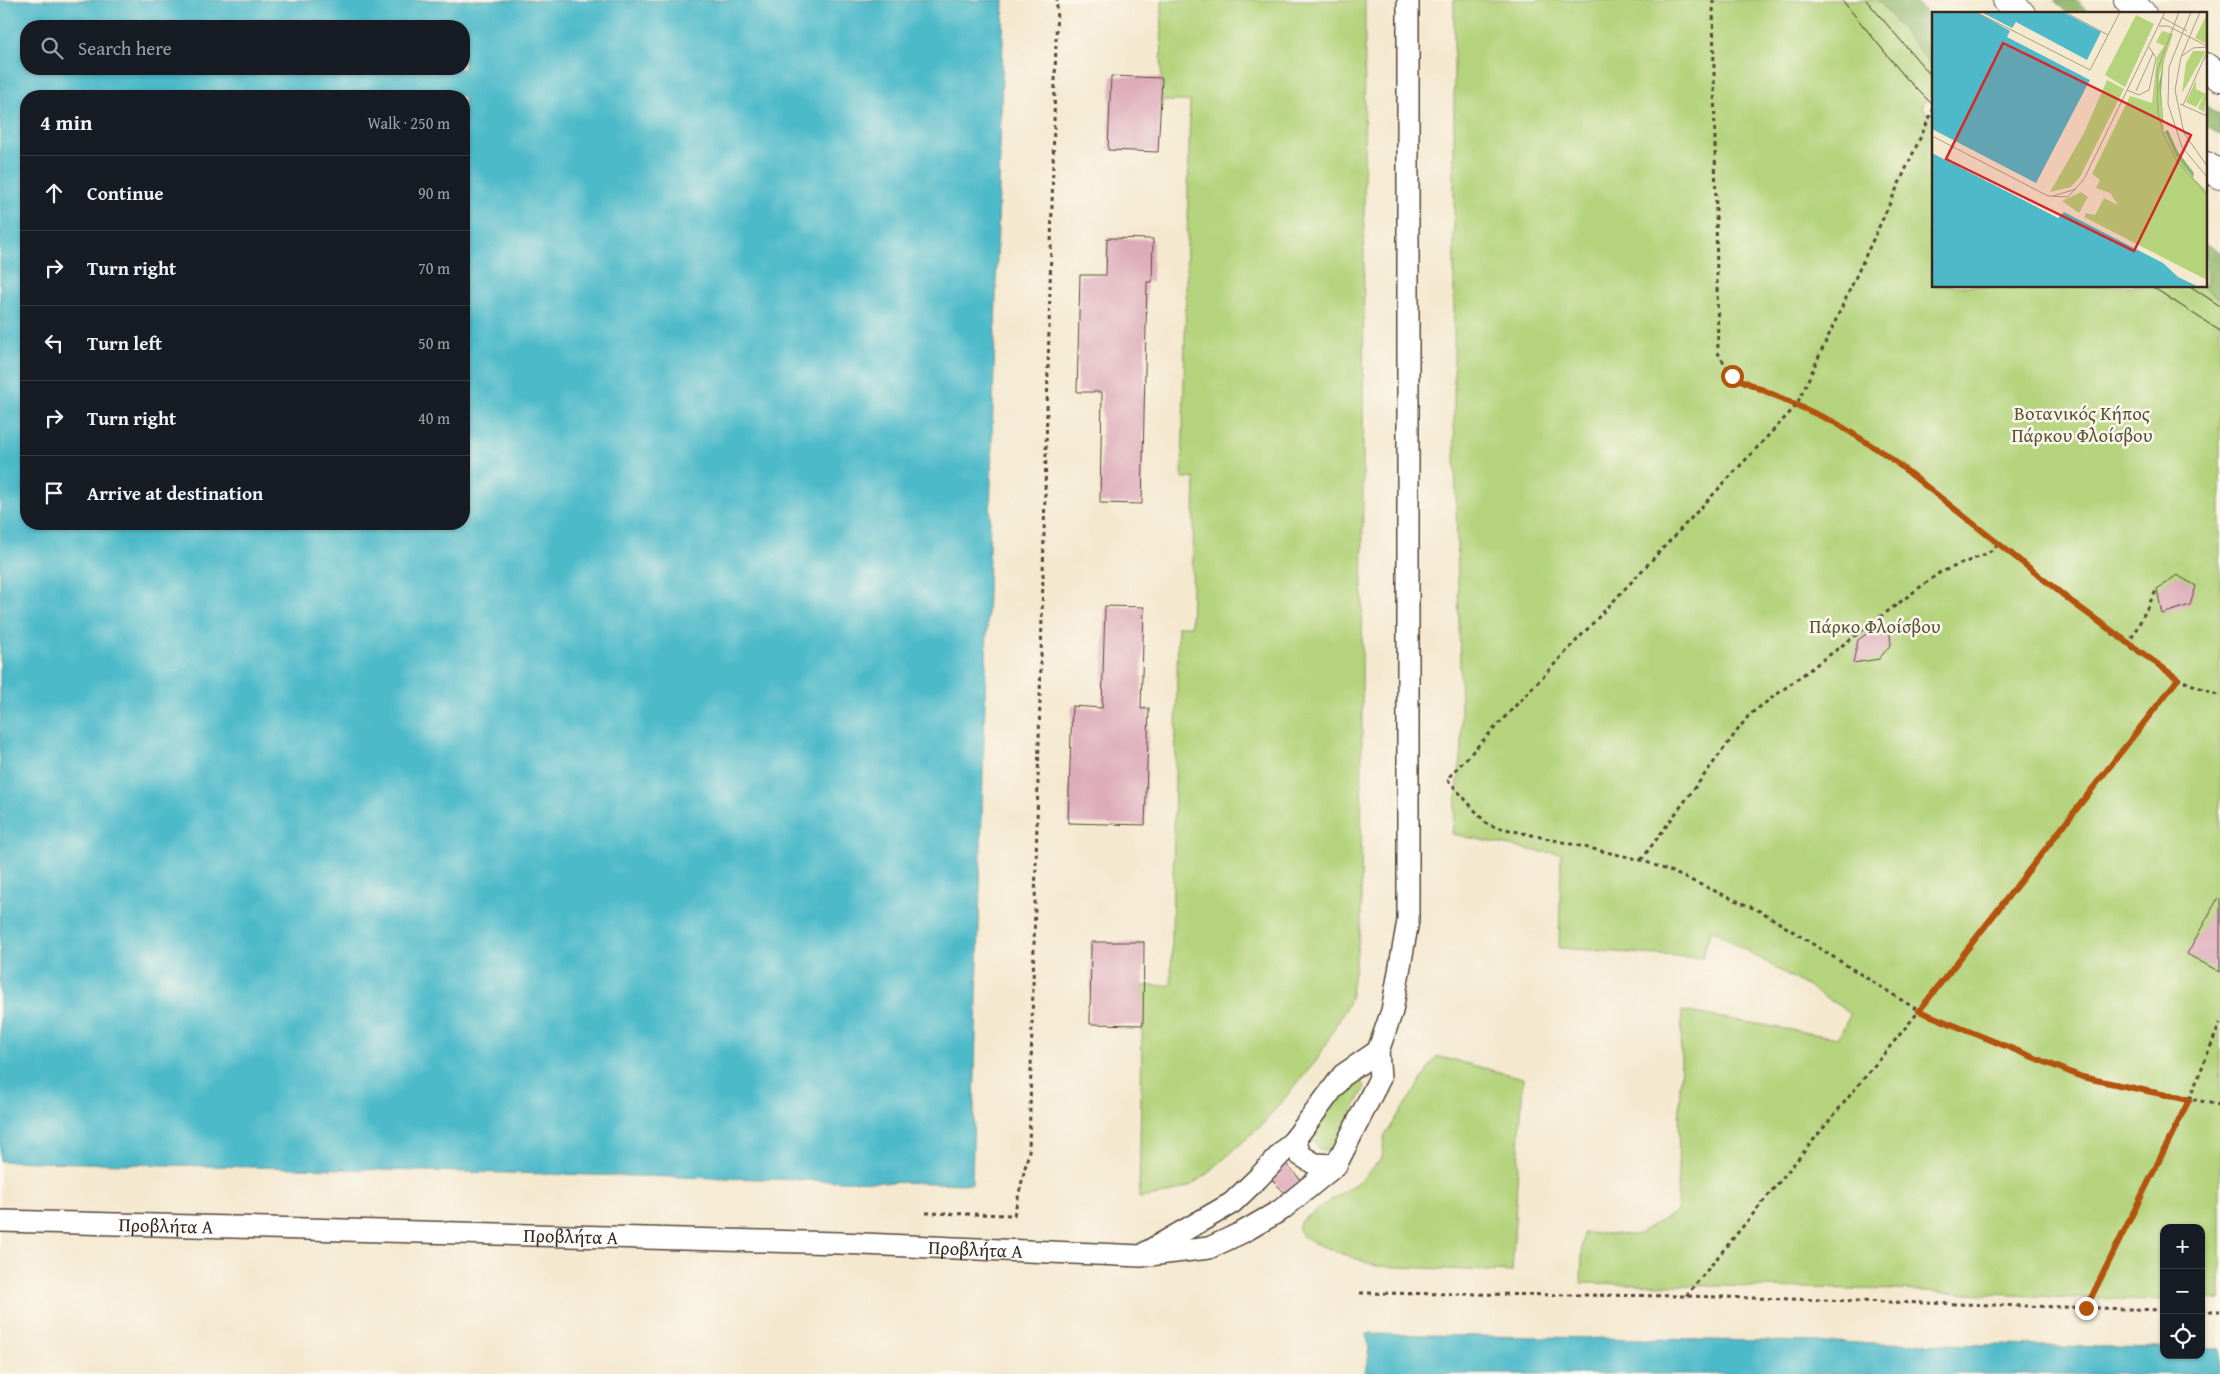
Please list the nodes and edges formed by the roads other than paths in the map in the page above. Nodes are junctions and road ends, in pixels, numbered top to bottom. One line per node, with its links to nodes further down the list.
1 (1408, 0): 10 (lane)
2 (2008, 0): 4 (highway)
3 (2128, 0): 5 (highway)
4 (2019, 12)
5 (2140, 12)
6 (2208, 68): 7 (highway)
7 (2220, 77)
8 (2208, 167): 9 (highway)
9 (2220, 175)
10 (1378, 1051): 11 (lane); 12 (lane)
11 (1295, 1139): 12 (lane); 14 (lane)
12 (1336, 1165): 14 (lane, Προβλήτα Α)
13 (0, 1221): 14 (lane, Προβλήτα Α)
14 (1141, 1256)

